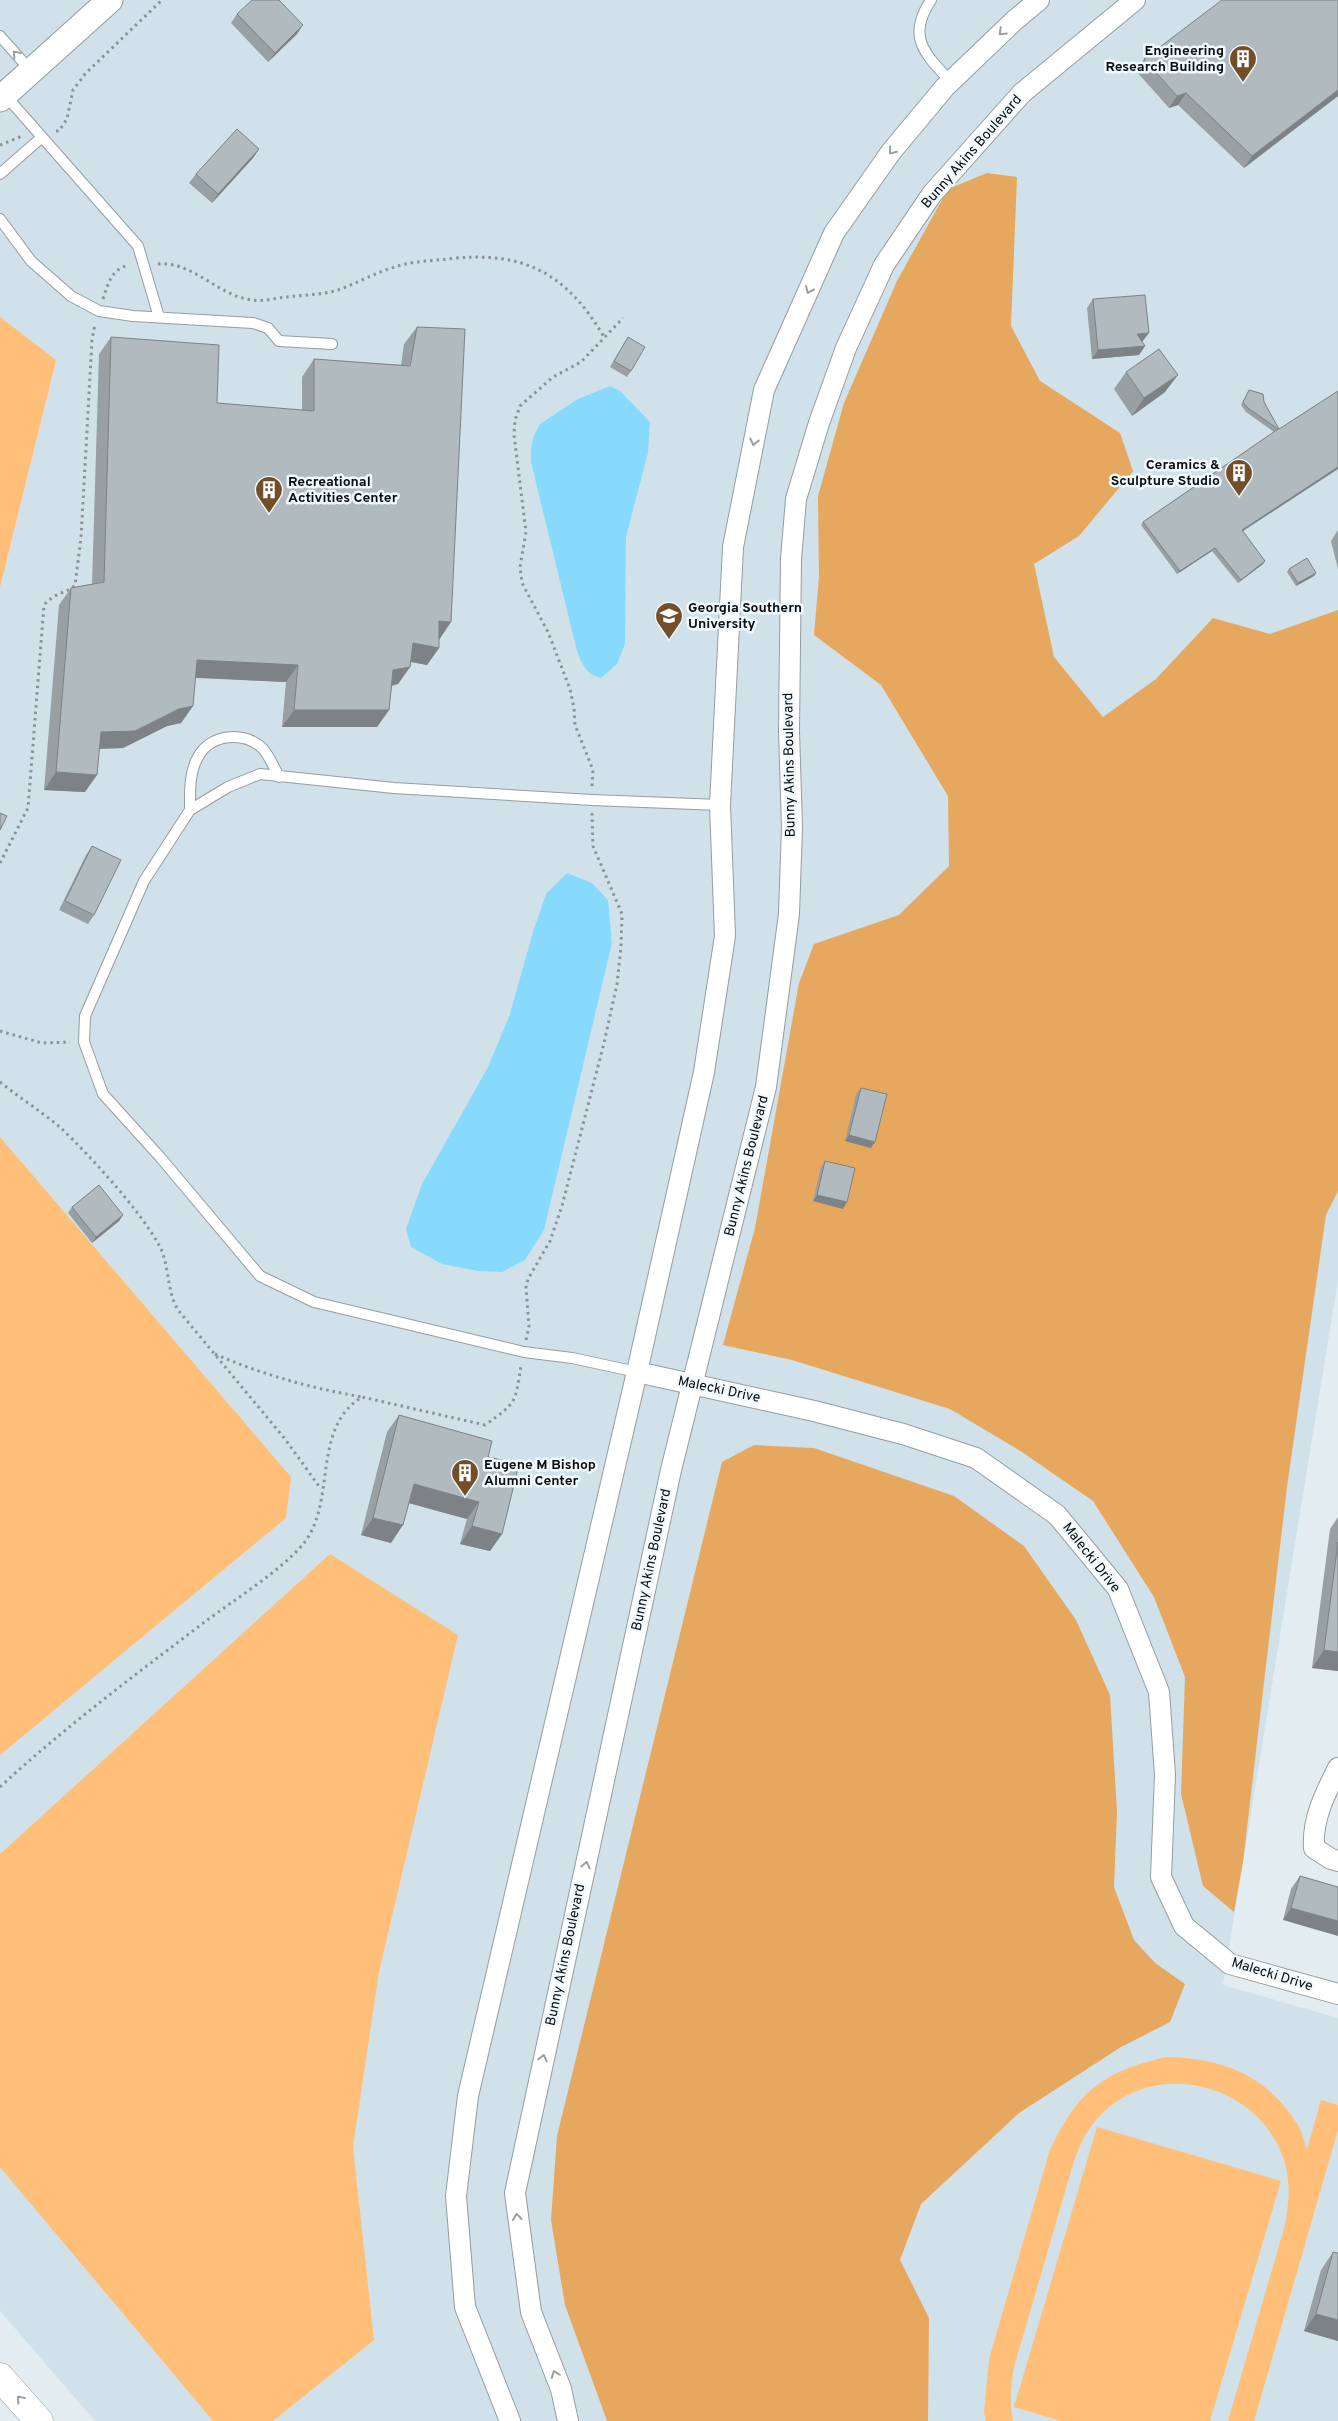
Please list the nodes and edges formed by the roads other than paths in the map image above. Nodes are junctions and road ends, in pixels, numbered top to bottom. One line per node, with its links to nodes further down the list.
1 (931, 0): 7 (lane)
2 (1039, 0): 7 (street, one-way to 7)
3 (1135, 0): 18 (street, Bunny Akins Boulevard)
4 (104, 2): 6 (street)
5 (0, 36): 6 (lane, one-way to 5)
6 (31, 71): 8 (street)
7 (951, 82): 15 (street, one-way to 15)
8 (2, 97): 9 (lane)
9 (40, 136): 10 (lane); 12 (lane)
10 (0, 174)
11 (0, 219): 12 (lane)
12 (159, 317): 13 (lane)
13 (332, 344)
14 (279, 777): 15 (lane); 16 (lane); 16 (lane)
15 (720, 805): 17 (street)
16 (190, 810): 17 (lane)
17 (637, 1372): 18 (street, Malecki Drive); 24 (street)
18 (693, 1385): 21 (street, Malecki Drive); 25 (street, Bunny Akins Boulevard, one-way to 18)
19 (1338, 1768): 20 (street)
20 (1338, 1861)
21 (1338, 1994)
22 (0, 2377): 23 (highway, one-way to 22)
23 (39, 2421)
24 (510, 2421)
25 (568, 2421)

